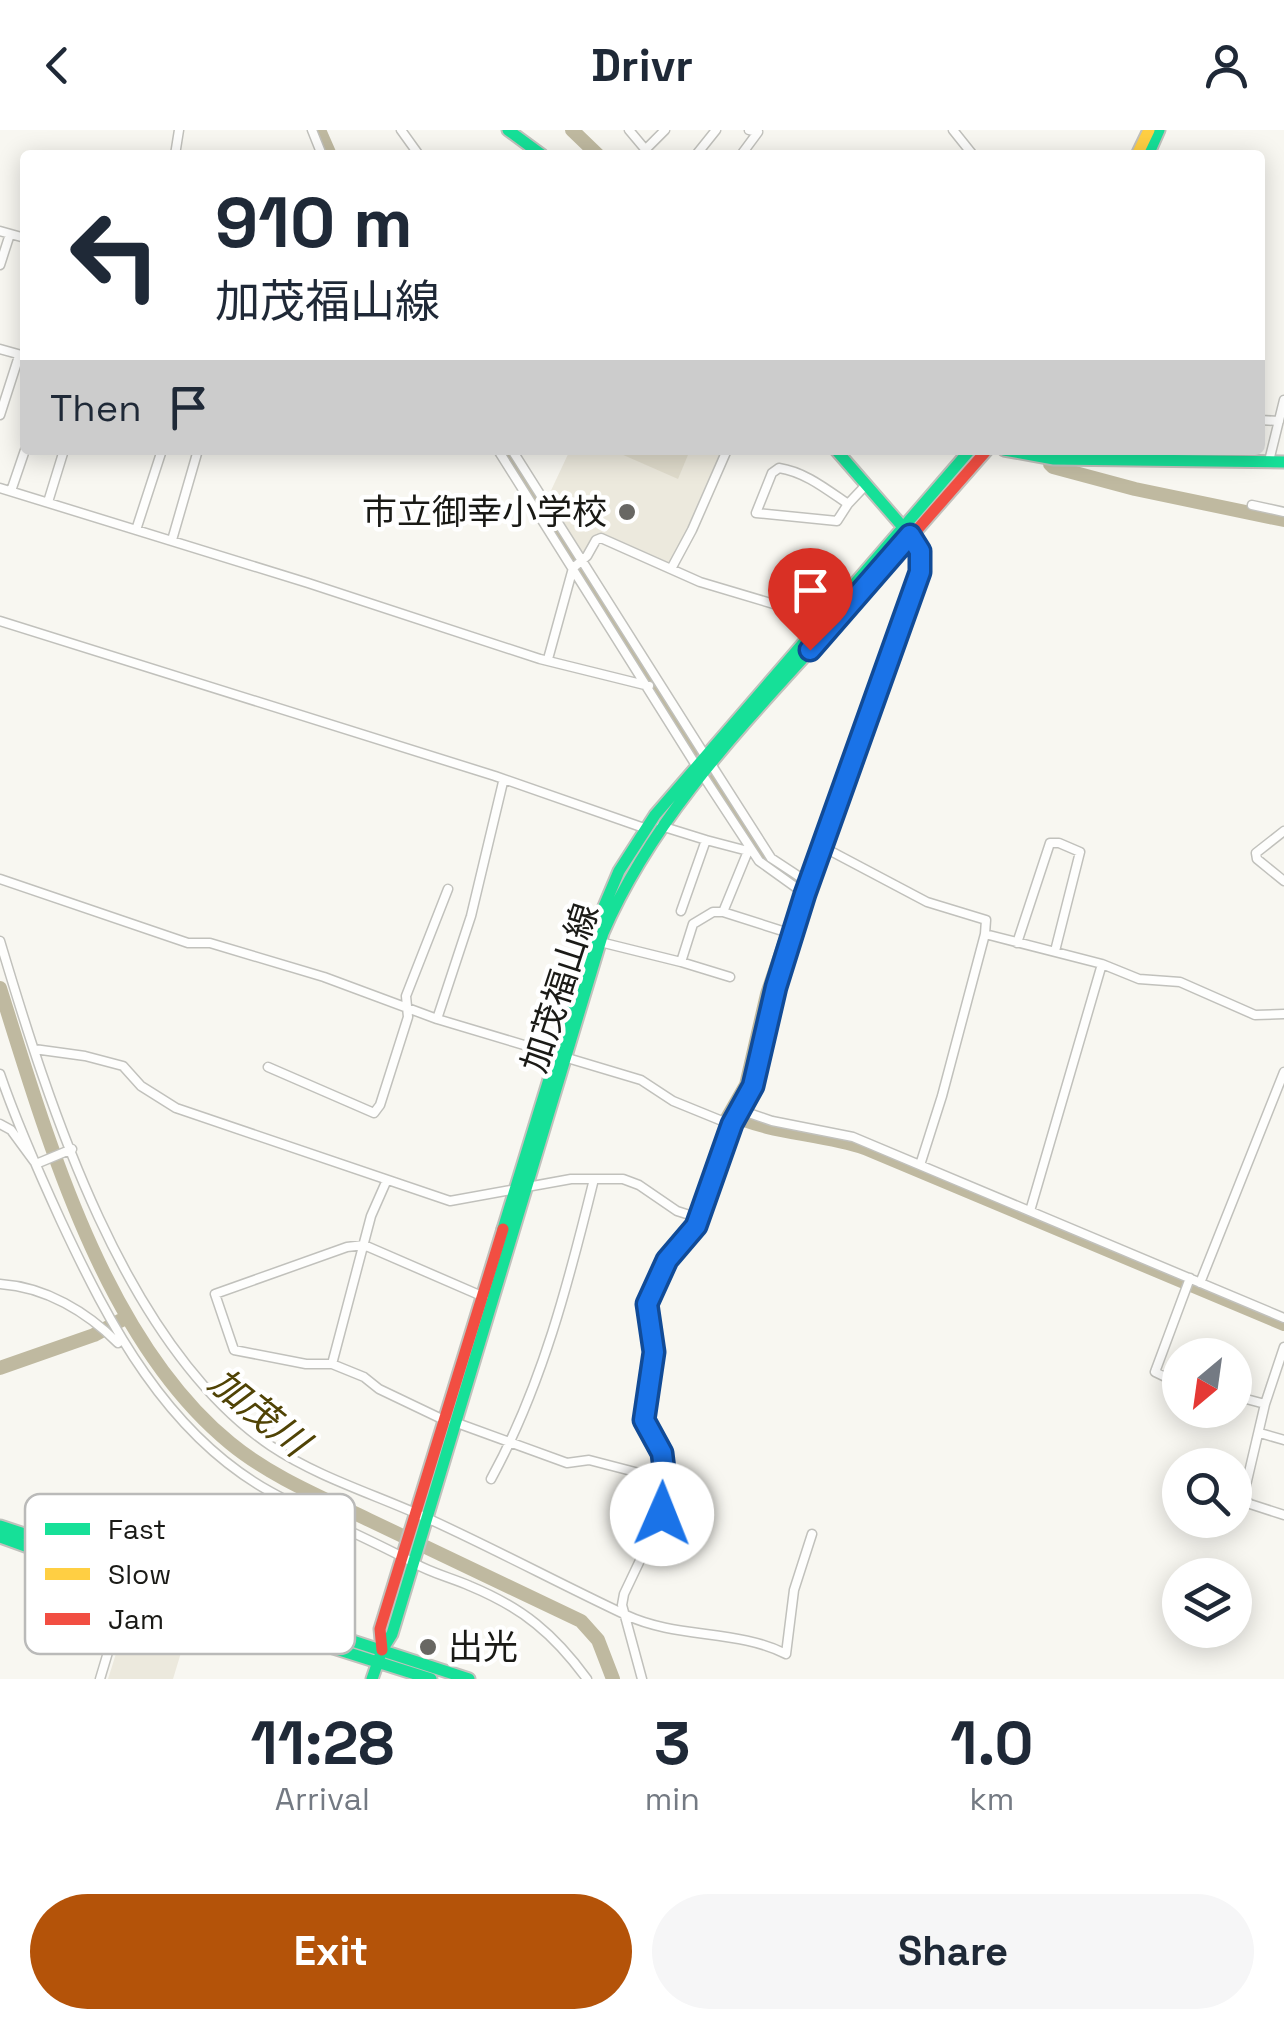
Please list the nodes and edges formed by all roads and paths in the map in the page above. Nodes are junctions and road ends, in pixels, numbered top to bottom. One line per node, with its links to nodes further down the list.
1 (508, 130): 7 (main road)
2 (629, 130): 8 (street)
3 (666, 130): 9 (street)
4 (716, 130): 10 (street)
5 (749, 130): 11 (street)
6 (952, 130): 12 (street)
7 (535, 150)
8 (646, 150)
9 (650, 150)
10 (700, 150)
11 (745, 150)
12 (969, 150)
13 (5, 232): 14 (street)
14 (0, 265)
15 (20, 361): 17 (street)
16 (1284, 400): 19 (street)
17 (0, 415)
18 (1265, 420): 19 (street)
19 (1279, 420): 31 (street)
20 (23, 455): 35 (street)
21 (62, 455): 36 (street)
22 (160, 455): 40 (street)
23 (197, 455): 42 (street)
24 (502, 455): 43 (street)
25 (515, 455): 43 (street)
26 (724, 455): 44 (street)
27 (840, 455): 33 (main road)
28 (966, 455): 41 (main road, 加茂福山線)
29 (982, 455): 41 (main road, 加茂福山線)
30 (1033, 455): 31 (main road)
31 (1270, 461): 32 (main road)
32 (1284, 462)
33 (865, 486): 37 (street); 41 (main road)
34 (0, 488): 35 (street)
35 (11, 491): 36 (street)
36 (48, 502): 40 (street)
37 (848, 504): 37 (street)
38 (1252, 506): 39 (street)
39 (1284, 512)
40 (136, 530): 42 (street)
41 (907, 532): 45 (main road, 加茂福山線); 49 (main road, 加茂福山線); 55 (street)
42 (172, 540): 47 (street)
43 (578, 564): 44 (street); 47 (street); 48 (street); 49 (street)
44 (671, 569): 45 (street)
45 (824, 619): 49 (main road, 加茂福山線)
46 (0, 620): 50 (street)
47 (548, 659): 48 (street)
48 (648, 686): 49 (street)
49 (704, 765): 51 (main road, 加茂福山線); 52 (main road, 加茂福山線); 56 (street)
50 (503, 782): 52 (street); 75 (street)
51 (659, 826): 52 (street); 54 (street); 67 (main road, 加茂福山線)
52 (645, 829): 67 (main road, 加茂福山線)
53 (1284, 832): 58 (street)
54 (706, 840): 56 (street); 62 (street)
55 (822, 846): 59 (street); 65 (street)
56 (755, 849): 59 (street); 61 (street); 63 (street)
57 (0, 879): 73 (street)
58 (1284, 881)
59 (809, 883): 61 (street)
60 (448, 889): 73 (street)
61 (803, 893): 64 (street)
62 (681, 912)
63 (724, 912): 64 (street); 70 (street)
64 (790, 933): 81 (street)
65 (985, 934): 68 (street); 85 (street)
66 (0, 942): 76 (street)
67 (596, 942): 70 (street); 77 (main road, 加茂福山線)
68 (1018, 942): 69 (street); 69 (street)
69 (1055, 952): 71 (street)
70 (680, 962): 72 (street)
71 (1102, 964): 74 (street); 89 (street)
72 (730, 977)
73 (406, 1006): 75 (street); 78 (street)
74 (1284, 1014)
75 (437, 1018): 77 (street)
76 (34, 1049): 83 (street); 87 (street)
77 (561, 1057): 81 (street); 88 (main road, 加茂福山線)
78 (268, 1066)
79 (1284, 1072): 93 (street)
80 (0, 1074): 84 (street)
81 (736, 1117): 85 (street); 90 (street)
82 (0, 1124): 84 (street)
83 (72, 1149): 84 (street); 113 (street)
84 (36, 1164): 100 (street)
85 (920, 1165): 89 (street)
86 (594, 1179): 88 (street); 90 (street); 108 (street)
87 (386, 1182): 88 (street); 91 (street)
88 (521, 1190): 95 (main road, 加茂福山線); 105 (main road, 加茂福山線)
89 (1030, 1211): 92 (street)
90 (699, 1218): 109 (street)
91 (364, 1245): 95 (street); 101 (street); 101 (street)
92 (1190, 1278): 93 (street); 97 (street)
93 (1200, 1283): 96 (street)
94 (0, 1284): 100 (street)
95 (484, 1297): 105 (main road, 加茂福山線)
96 (1284, 1318)
97 (1168, 1338)
98 (1284, 1347): 104 (street)
99 (1162, 1353): 102 (street)
100 (129, 1354): 111 (street)
101 (332, 1364): 105 (street)
102 (1162, 1375)
103 (1252, 1401): 104 (street)
104 (1265, 1404): 106 (street)
105 (451, 1422): 108 (street); 113 (main road, 加茂福山線)
106 (1260, 1433): 107 (street); 112 (street)
107 (1284, 1440)
108 (511, 1443): 109 (street); 110 (street)
109 (665, 1475): 121 (street)
110 (491, 1479)
111 (275, 1494)
112 (1284, 1514)
113 (422, 1519): 120 (main road, 加茂福山線); 121 (street)
114 (0, 1526): 117 (main road)
115 (355, 1532): 120 (street)
116 (812, 1534): 121 (street)
117 (25, 1536)
118 (0, 1537): 119 (main road)
119 (25, 1545)
120 (410, 1558): 124 (main road, 加茂福山線); 129 (street)
121 (624, 1614): 130 (street)
122 (355, 1648): 124 (main road)
123 (107, 1654): 125 (street)
124 (380, 1656): 126 (main road, 加茂福山線); 127 (main road); 128 (main road)
125 (100, 1679)
126 (372, 1679)
127 (431, 1679)
128 (469, 1679)
129 (587, 1679)
130 (642, 1679)

